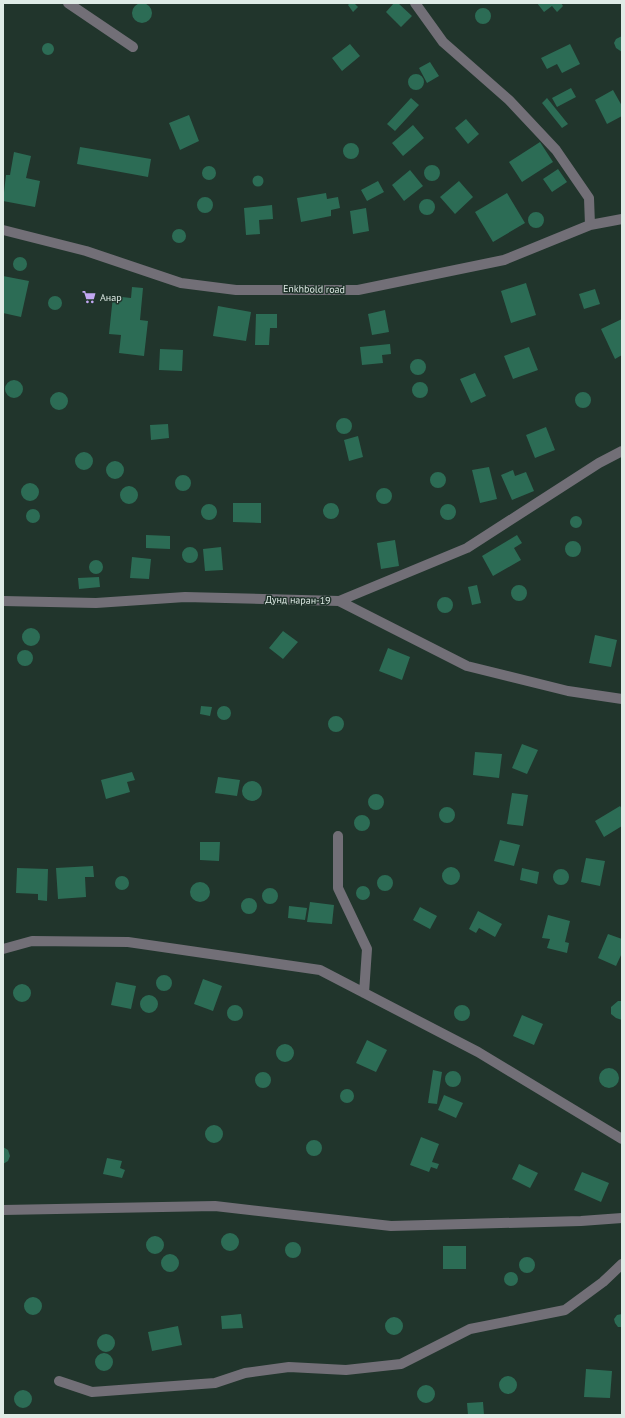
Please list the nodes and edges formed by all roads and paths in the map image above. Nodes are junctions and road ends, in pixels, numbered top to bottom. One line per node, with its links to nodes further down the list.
1 (68, 3): 3 (street)
2 (415, 3): 5 (street)
3 (133, 47)
4 (622, 219): 5 (street, Enkhbold road)
5 (590, 225): 6 (street, Enkhbold road)
6 (3, 230)
7 (622, 450): 8 (street)
8 (339, 600): 9 (street, Дунд наран-19); 10 (street, Дунд наран-19)
9 (3, 601)
10 (622, 699)
11 (338, 836): 13 (street)
12 (4, 948): 13 (street)
13 (364, 993): 14 (street)
14 (622, 1139)
15 (3, 1210): 16 (street)
16 (622, 1218)
17 (622, 1264): 18 (street)
18 (59, 1381)

